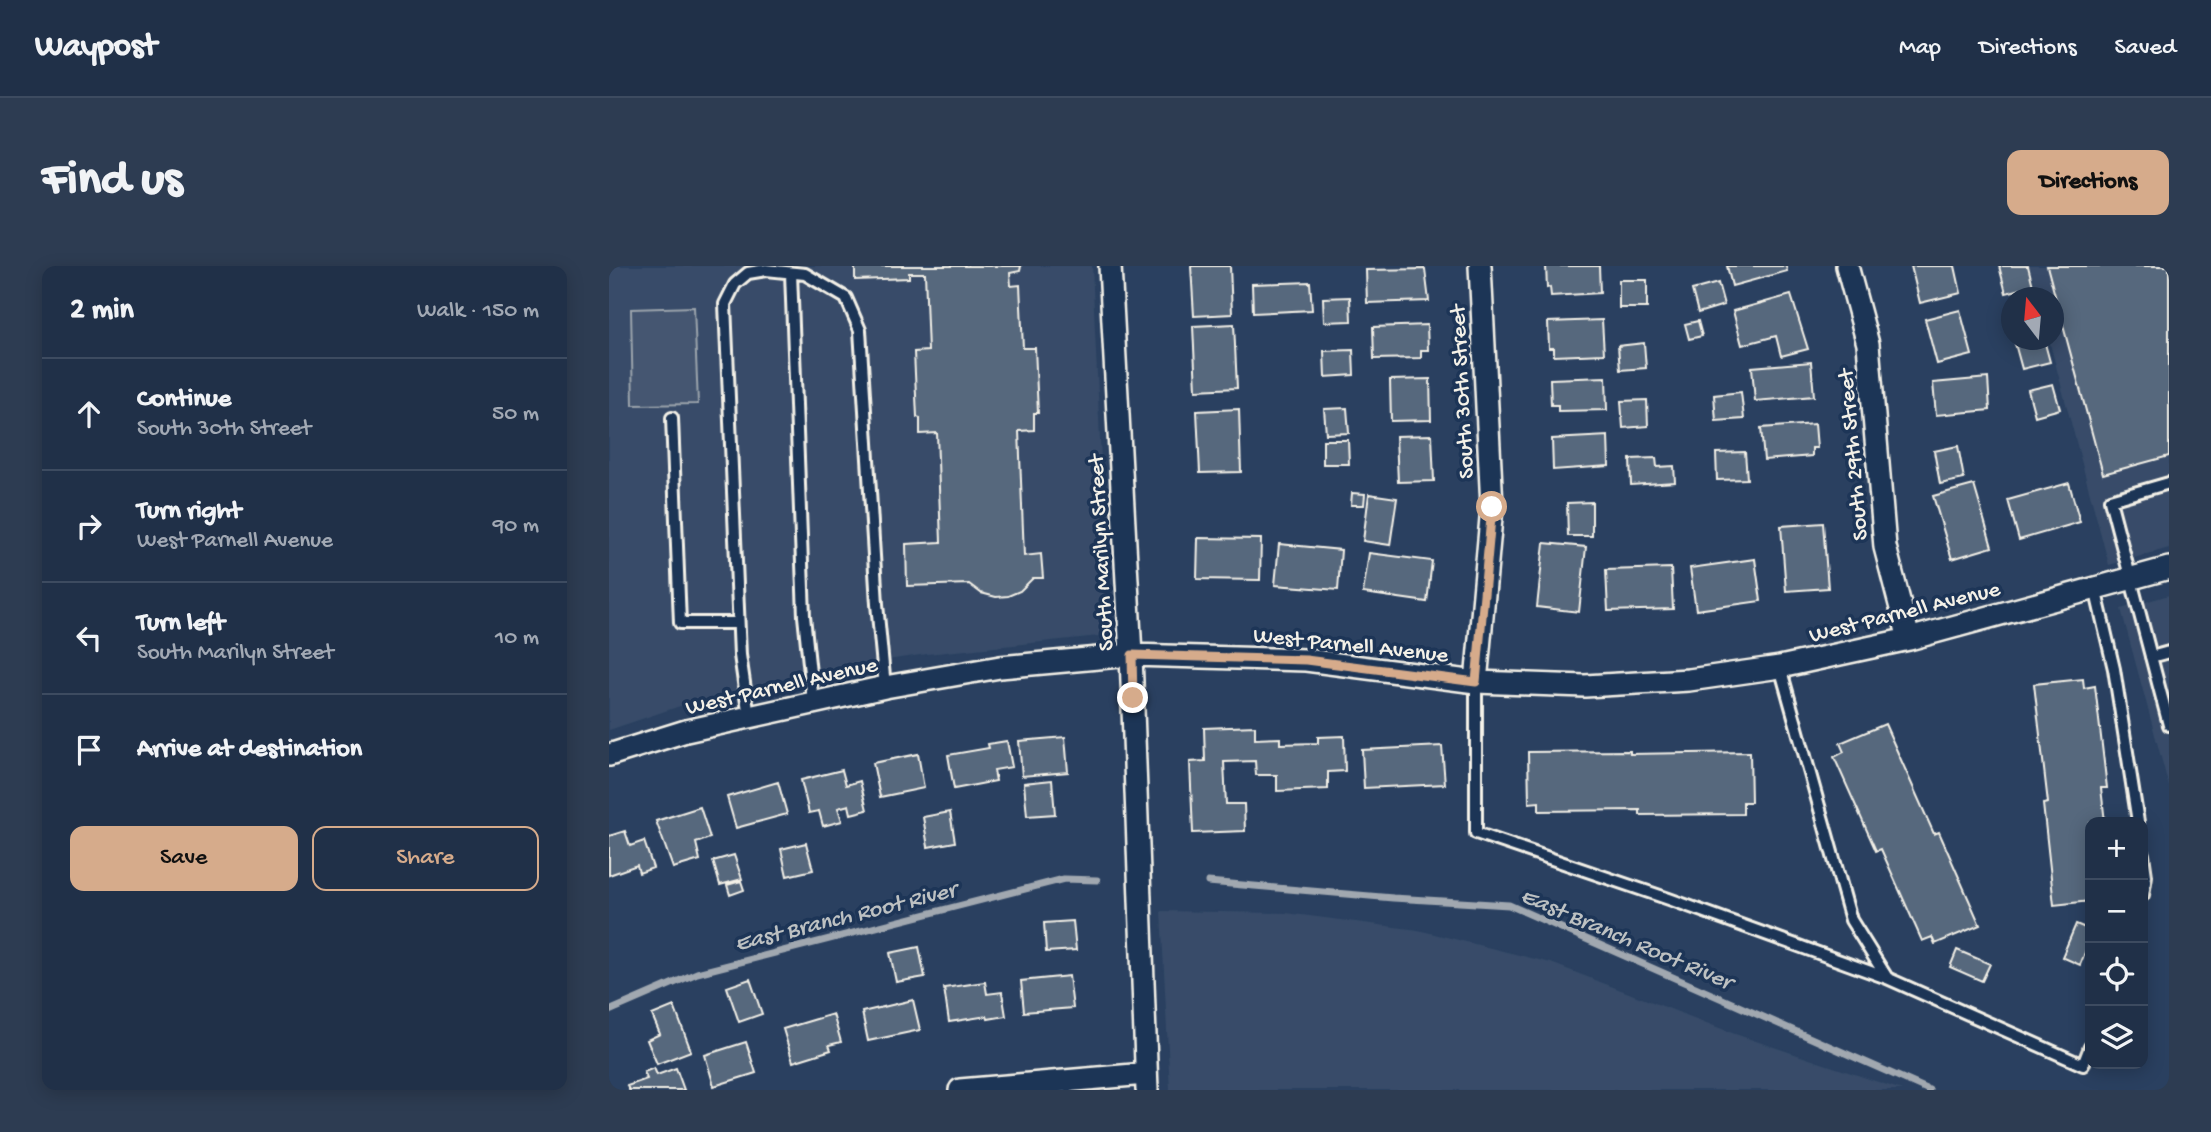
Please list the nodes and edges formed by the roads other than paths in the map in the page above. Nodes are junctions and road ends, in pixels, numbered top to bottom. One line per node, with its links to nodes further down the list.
1 (1109, 266): 13 (street, South Marilyn Street)
2 (1480, 266): 16 (street, South 30th Street)
3 (1847, 266): 11 (street, South 29th Street)
4 (791, 273): 10 (lane); 17 (lane); 18 (lane)
5 (673, 418): 10 (lane)
6 (2169, 483): 8 (lane)
7 (2169, 568): 8 (street, West Parnell Avenue)
8 (2130, 578): 9 (street, West Parnell Avenue); 14 (lane)
9 (2095, 588): 11 (street, West Parnell Avenue); 22 (lane)
10 (738, 623): 19 (lane)
11 (1909, 639): 15 (street, West Parnell Avenue)
12 (2169, 652): 14 (lane)
13 (1132, 655): 16 (street, West Parnell Avenue); 17 (street, West Parnell Avenue); 25 (street, South Marilyn Street)
14 (2151, 657): 20 (lane)
15 (1780, 667): 16 (street, West Parnell Avenue); 23 (lane)
16 (1476, 682): 23 (lane)
17 (885, 687): 18 (street, West Parnell Avenue)
18 (813, 702): 19 (street, West Parnell Avenue)
19 (749, 717): 21 (street, West Parnell Avenue)
20 (2169, 725)
21 (609, 755)
22 (2137, 817)
23 (1887, 978): 24 (lane)
24 (2085, 1060)
25 (1146, 1082): 26 (street)
26 (960, 1090)

